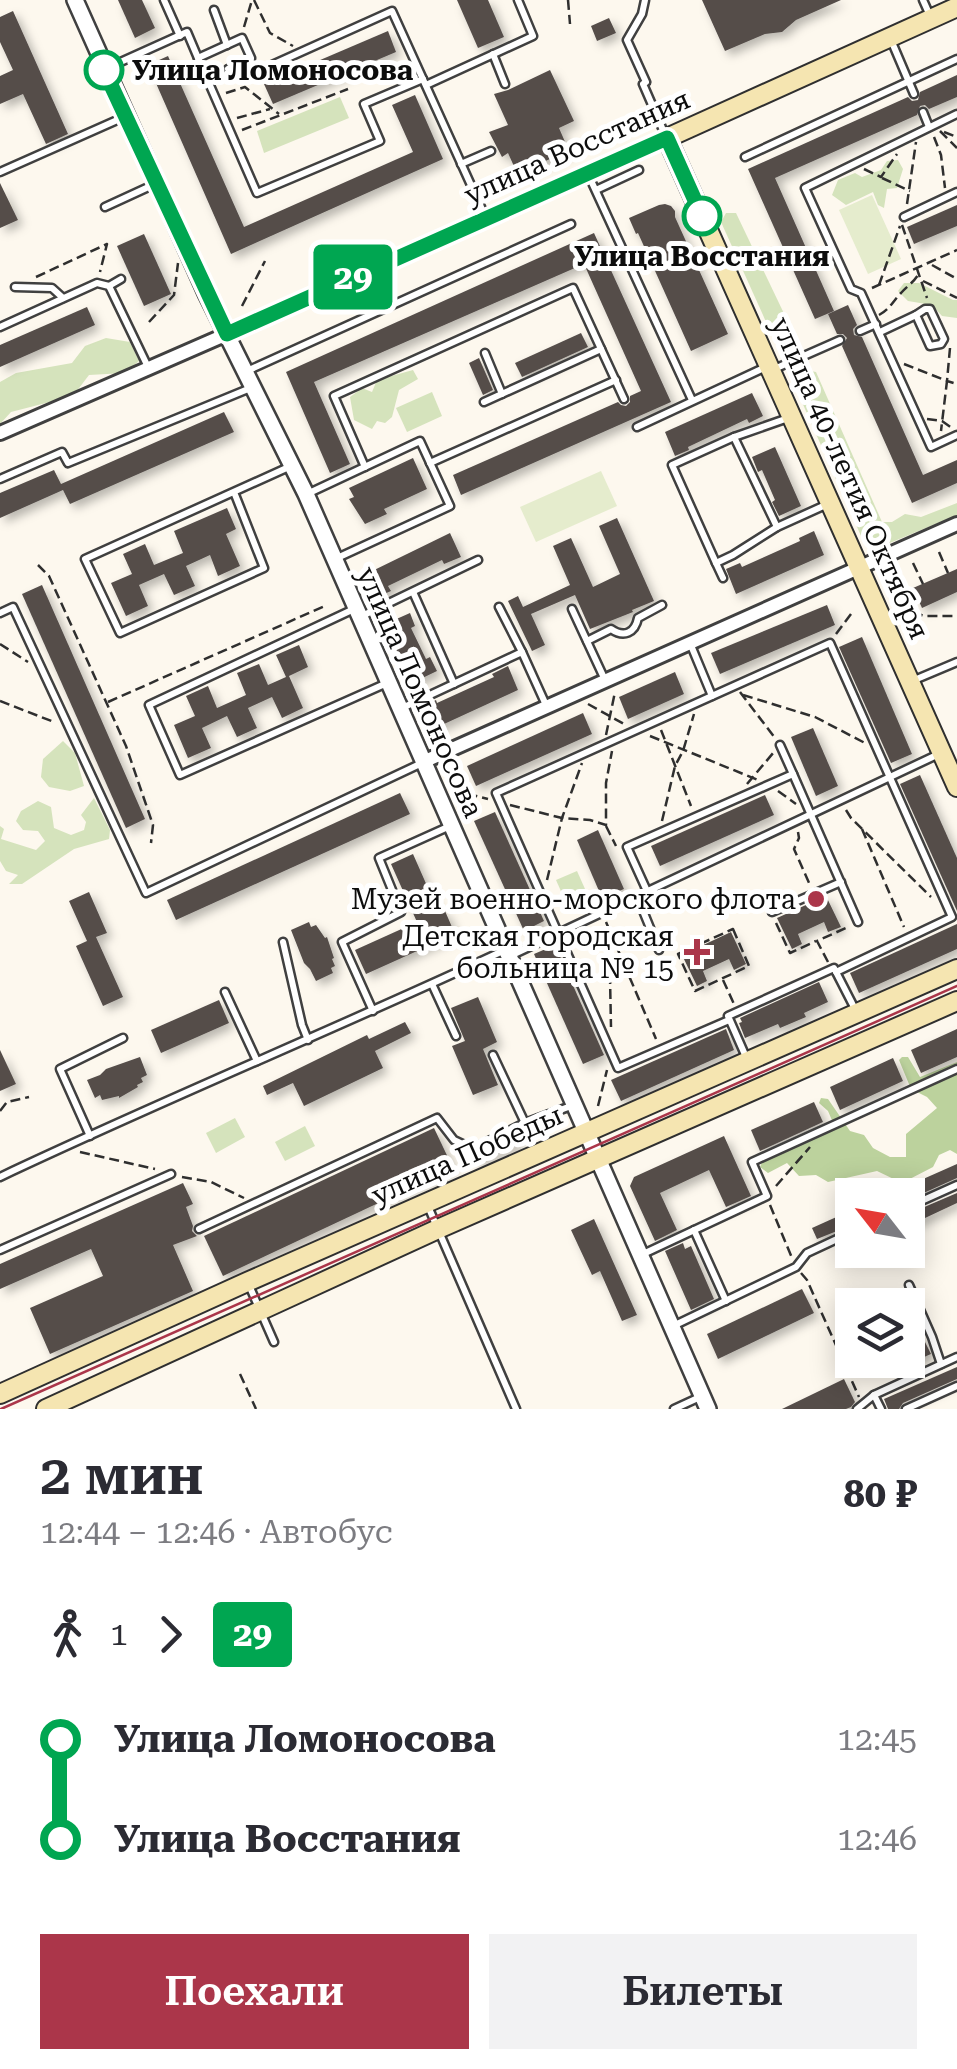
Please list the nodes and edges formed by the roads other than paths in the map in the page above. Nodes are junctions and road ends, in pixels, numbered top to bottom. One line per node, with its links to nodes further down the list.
1 (75, 0): 19 (street, улица Ломоносова)
2 (164, 0): 11 (lane)
3 (399, 0): 9 (lane)
4 (518, 0): 14 (lane)
5 (645, 0): 28 (lane)
6 (923, 0): 10 (lane)
7 (957, 7): 10 (main road, улица Восстания)
8 (214, 10): 13 (lane)
9 (392, 11): 17 (lane); 20 (lane)
10 (931, 19): 12 (main road, улица Восстания)
11 (180, 36): 15 (lane); 19 (lane)
12 (890, 36): 21 (lane); 28 (main road, улица Восстания)
13 (227, 45): 15 (lane); 18 (lane)
14 (494, 54): 20 (lane); 22 (lane)
15 (198, 58): 20 (lane)
16 (957, 60): 21 (lane)
17 (272, 64)
18 (228, 69)
19 (104, 70): 26 (street, улица Ломоносова)
20 (424, 82): 31 (lane)
21 (909, 82): 23 (lane); 30 (lane)
22 (505, 84)
23 (914, 94)
24 (923, 112): 27 (lane)
25 (957, 114): 27 (lane)
26 (126, 116): 33 (lane); 35 (street, улица Ломоносова)
27 (930, 127): 47 (lane)
28 (667, 138): 34 (street, улица Восстания); 55 (main road, улица 40-летия Октября)
29 (491, 150): 31 (lane)
30 (745, 157)
31 (461, 164): 39 (lane)
32 (639, 170): 36 (lane)
33 (0, 172)
34 (588, 173): 36 (lane); 39 (street, улица Восстания)
35 (156, 184): 38 (lane); 50 (street, улица Ломоносова)
36 (596, 190): 60 (lane)
37 (957, 192): 40 (lane)
38 (106, 207)
39 (486, 218): 50 (street, улица Восстания)
40 (902, 220)
41 (572, 224): 56 (lane)
42 (121, 279): 43 (lane)
43 (109, 286): 45 (lane); 54 (lane)
44 (15, 287): 45 (lane)
45 (63, 298): 48 (lane)
46 (916, 315): 46 (lane); 47 (lane)
47 (877, 325): 49 (lane); 65 (lane)
48 (0, 327)
49 (860, 331)
50 (227, 334): 54 (street, улица Восстания); 56 (street, улица Ломоносова)
51 (840, 340): 55 (lane)
52 (601, 349): 57 (lane); 58 (lane); 69 (lane)
53 (485, 353): 58 (lane)
54 (148, 368): 64 (street, улица Восстания)
55 (770, 368): 60 (lane); 62 (main road, улица 40-летия Октября)
56 (250, 379): 68 (street, улица Ломоносова); 70 (lane)
57 (616, 380): 59 (lane); 67 (lane)
58 (502, 394): 61 (lane)
59 (624, 399)
60 (692, 400): 63 (lane)
61 (484, 402)
62 (792, 416): 66 (lane); 73 (main road, улица 40-летия Октября)
63 (637, 427)
64 (0, 433)
65 (957, 434)
66 (734, 437): 75 (lane); 78 (lane)
67 (430, 464): 69 (lane); 76 (lane)
68 (292, 465): 71 (lane); 72 (street, улица Ломоносова)
69 (364, 467): 72 (lane)
70 (0, 479)
71 (234, 492): 71 (lane)
72 (306, 494): 76 (street, улица Ломоносова)
73 (831, 503): 75 (lane); 79 (main road, улица 40-летия Октября)
74 (957, 524): 79 (street)
75 (777, 527): 78 (lane)
76 (334, 560): 86 (street, улица Ломоносова)
77 (478, 560): 81 (lane)
78 (716, 563): 80 (lane)
79 (860, 568): 88 (street); 92 (main road, улица 40-летия Октября)
80 (723, 578)
81 (412, 592): 86 (lane); 93 (lane)
82 (662, 605): 87 (lane)
83 (499, 607): 89 (lane)
84 (572, 609): 87 (lane)
85 (0, 613): 100 (lane)
86 (357, 613): 91 (street, улица Ломоносова); 91 (lane)
87 (587, 641): 94 (lane)
88 (690, 643): 94 (street); 95 (lane)
89 (522, 652): 93 (lane); 96 (lane)
90 (957, 662): 92 (lane)
91 (387, 682): 97 (street, улица Ломоносова)
92 (911, 682): 99 (main road, улица 40-летия Октября)
93 (454, 684): 97 (lane)
94 (610, 686): 96 (street)
95 (712, 696): 102 (lane); 111 (lane)
96 (547, 707): 100 (street)
97 (399, 710): 100 (street, улица Ломоносова)
98 (780, 745): 101 (lane)
99 (942, 752): 102 (lane); 103 (main road, улица 40-летия Октября)
100 (423, 762): 105 (street, улица Ломоносова)
101 (793, 774): 104 (lane); 107 (lane)
102 (890, 777): 104 (lane); 116 (lane)
103 (956, 783)
104 (811, 814): 106 (lane); 107 (lane)
105 (451, 825): 114 (street, улица Ломоносова); 120 (lane)
106 (841, 882): 109 (lane); 110 (lane)
107 (647, 892): 108 (lane)
108 (637, 896): 111 (lane); 113 (lane)
109 (772, 912)
110 (858, 922)
111 (558, 933): 114 (lane); 122 (lane)
112 (283, 942): 125 (lane)
113 (659, 950)
114 (509, 952): 117 (lane); 130 (street, улица Ломоносова)
115 (957, 969): 121 (main road, улица Победы)
116 (834, 970): 121 (lane); 122 (lane)
117 (432, 984): 120 (lane); 123 (lane)
118 (224, 992): 127 (lane)
119 (957, 1001): 134 (main road, улица Победы)
120 (373, 1012): 125 (lane)
121 (857, 1014): 128 (main road, улица Победы)
122 (730, 1020): 128 (lane)
123 (456, 1036)
124 (124, 1038): 133 (lane)
125 (308, 1040): 127 (lane)
126 (493, 1055): 131 (lane)
127 (257, 1061): 133 (lane)
128 (748, 1062): 132 (main road, улица Победы)
129 (957, 1069): 142 (lane)
130 (574, 1105): 131 (lane); 132 (street, улица Ломоносова)
131 (525, 1123): 140 (lane)
132 (586, 1133): 134 (street, улица Ломоносова); 139 (main road, улица Победы)
133 (90, 1136): 136 (lane)
134 (598, 1160): 141 (main road, улица Победы); 145 (street, улица Ломоносова)
135 (171, 1174): 144 (lane)
136 (0, 1177)
137 (957, 1185): 138 (lane)
138 (925, 1199)
139 (427, 1203): 141 (lane); 146 (main road, улица Победы)
140 (199, 1228)
141 (438, 1229): 149 (main road, улица Победы); 160 (lane)
142 (694, 1230): 145 (lane); 148 (lane)
143 (835, 1240): 148 (lane)
144 (0, 1250)
145 (640, 1256): 150 (street, улица Ломоносова)
146 (247, 1282): 149 (lane); 155 (main road, улица Победы)
147 (910, 1285): 153 (lane)
148 (726, 1301): 150 (lane)
149 (260, 1310): 151 (lane); 159 (main road, улица Победы)
150 (672, 1327): 157 (street, улица Ломоносова)
151 (274, 1342)
152 (957, 1357): 153 (lane)
153 (941, 1364): 156 (lane)
154 (957, 1386): 163 (lane)
155 (0, 1394)
156 (874, 1396): 158 (lane); 162 (lane)
157 (705, 1403): 161 (lane)
158 (860, 1408)
159 (46, 1409)
160 (516, 1409)
161 (674, 1409)
162 (881, 1409)
163 (906, 1409)

